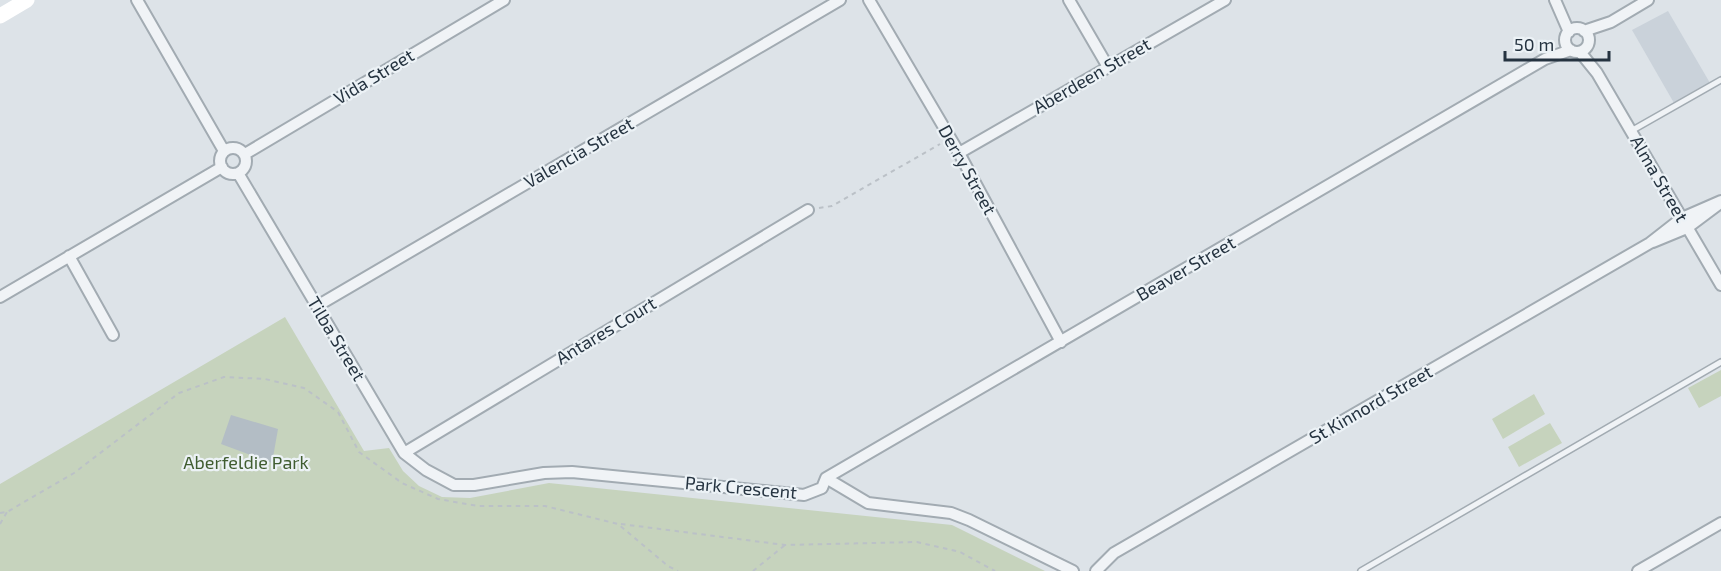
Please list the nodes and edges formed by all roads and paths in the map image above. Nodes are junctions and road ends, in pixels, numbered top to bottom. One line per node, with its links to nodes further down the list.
1 (27, 0): 10 (street)
2 (137, 0): 16 (street)
3 (504, 0): 18 (street, Vida Street)
4 (840, 0): 27 (street, Valencia Street)
5 (869, 0): 15 (street, Derry Street)
6 (1069, 0): 12 (street)
7 (1226, 0): 12 (street, Aberdeen Street)
8 (1648, 0): 11 (street, Beaver Street)
9 (1556, 1): 11 (street, Alma Street)
10 (0, 16)
11 (1578, 40): 14 (street, Alma Street); 29 (street, Beaver Street)
12 (1108, 67): 17 (street, Aberdeen Street)
13 (1721, 80): 14 (lane)
14 (1631, 131): 23 (street, Alma Street)
15 (950, 138): 17 (street, Derry Street); 22 (path)
16 (224, 151): 18 (street); 19 (street)
17 (959, 153): 29 (street, Derry Street)
18 (245, 154): 20 (street)
19 (222, 167): 20 (street); 24 (street)
20 (238, 173): 27 (street, Tilba Street)
21 (1721, 202): 23 (street, St Kinnord Street)
22 (808, 210): 31 (street, Antares Court)
23 (1685, 223): 25 (street, Alma Street); 44 (street, St Kinnord Street)
24 (69, 256): 26 (street); 28 (street)
25 (1721, 285)
26 (0, 297)
27 (317, 306): 31 (street, Tilba Street)
28 (113, 335)
29 (1061, 342): 32 (street, Beaver Street)
30 (1721, 362): 45 (lane)
31 (404, 453): 33 (street, Tilba Street)
32 (826, 478): 33 (street, Park Crescent); 43 (street)
33 (454, 485)
34 (7, 512): 35 (path); 37 (path); 38 (path)
35 (0, 513)
36 (1721, 523): 46 (street)
37 (0, 524)
38 (618, 524): 39 (path); 40 (path)
39 (785, 545): 41 (path); 42 (path)
40 (678, 571)
41 (753, 571)
42 (995, 571)
43 (1073, 571)
44 (1096, 571)
45 (1361, 571)
46 (1638, 571)

